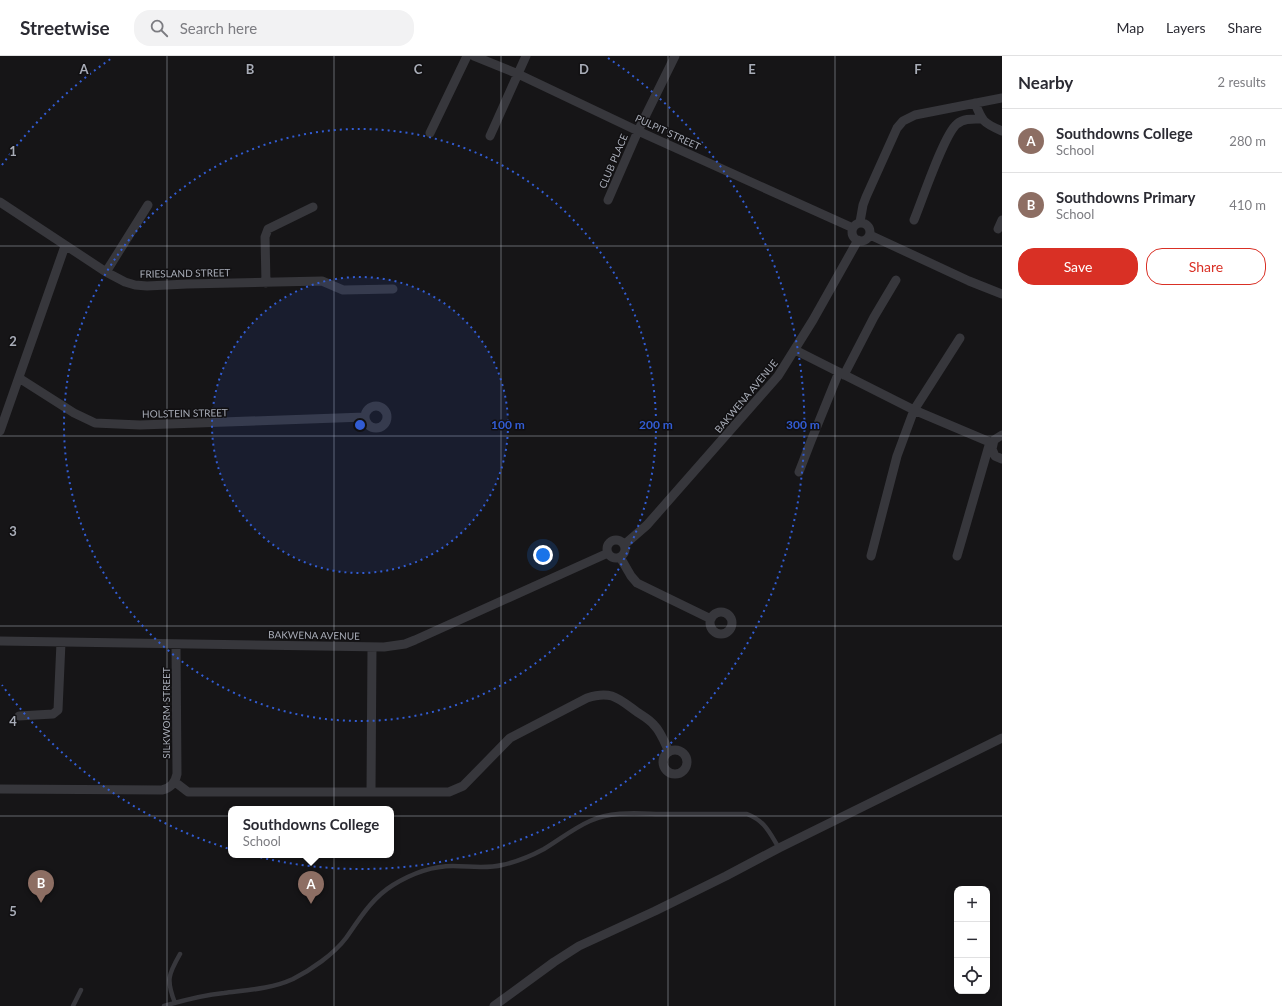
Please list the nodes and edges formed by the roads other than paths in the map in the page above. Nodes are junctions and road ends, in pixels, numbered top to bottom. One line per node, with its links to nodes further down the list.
1 (468, 56): 11 (street)
2 (474, 56): 5 (street, PULPIT STREET)
3 (526, 56): 5 (street)
4 (675, 56): 9 (street, CLUB PLACE)
5 (518, 74): 9 (street, PULPIT STREET); 12 (street)
6 (1002, 98): 7 (street)
7 (975, 103): 8 (street); 19 (street)
8 (981, 119): 10 (street); 17 (street)
9 (638, 131): 13 (street, CLUB PLACE); 19 (street, PULPIT STREET)
10 (1002, 131)
11 (430, 133)
12 (490, 136)
13 (608, 200)
14 (0, 202): 23 (street, FRIESLAND STREET)
15 (148, 206): 24 (street)
16 (312, 207): 26 (street)
17 (914, 220)
18 (1002, 220): 20 (street)
19 (856, 225): 21 (street); 22 (street)
20 (998, 229)
21 (870, 235): 22 (street); 28 (street)
22 (858, 240): 30 (street, BAKWENA AVENUE)
23 (65, 246): 24 (street, FRIESLAND STREET); 32 (street)
24 (106, 272): 26 (street, FRIESLAND STREET)
25 (896, 280): 31 (street)
26 (266, 283): 27 (street, FRIESLAND STREET)
27 (393, 289)
28 (1002, 294)
29 (960, 338): 33 (street)
30 (795, 350): 31 (street); 40 (street, BAKWENA AVENUE)
31 (842, 373): 33 (street); 39 (street)
32 (18, 378): 34 (street, HOLSTEIN STREET); 35 (street)
33 (914, 410): 37 (street); 42 (street)
34 (365, 417)
35 (0, 430)
36 (1002, 436): 37 (street)
37 (991, 443): 38 (street); 43 (street)
38 (1002, 459)
39 (799, 472)
40 (624, 545): 41 (street); 44 (street)
41 (608, 553): 44 (street); 49 (street, BAKWENA AVENUE)
42 (871, 556)
43 (957, 556)
44 (620, 557): 45 (street)
45 (711, 619)
46 (0, 641): 47 (street, BAKWENA AVENUE)
47 (61, 642): 48 (street, BAKWENA AVENUE); 50 (street)
48 (176, 644): 49 (street, BAKWENA AVENUE); 53 (street, SILKWORM STREET)
49 (372, 647): 55 (street)
50 (19, 716)
51 (1002, 738): 56 (street)
52 (669, 752): 55 (street)
53 (174, 782): 54 (street); 55 (street)
54 (0, 789)
55 (371, 792)
56 (779, 848): 59 (lane); 62 (street)
57 (180, 954): 59 (lane)
58 (81, 990): 60 (lane)
59 (175, 1003): 61 (lane)
60 (73, 1006)
61 (164, 1006)
62 (494, 1006)

